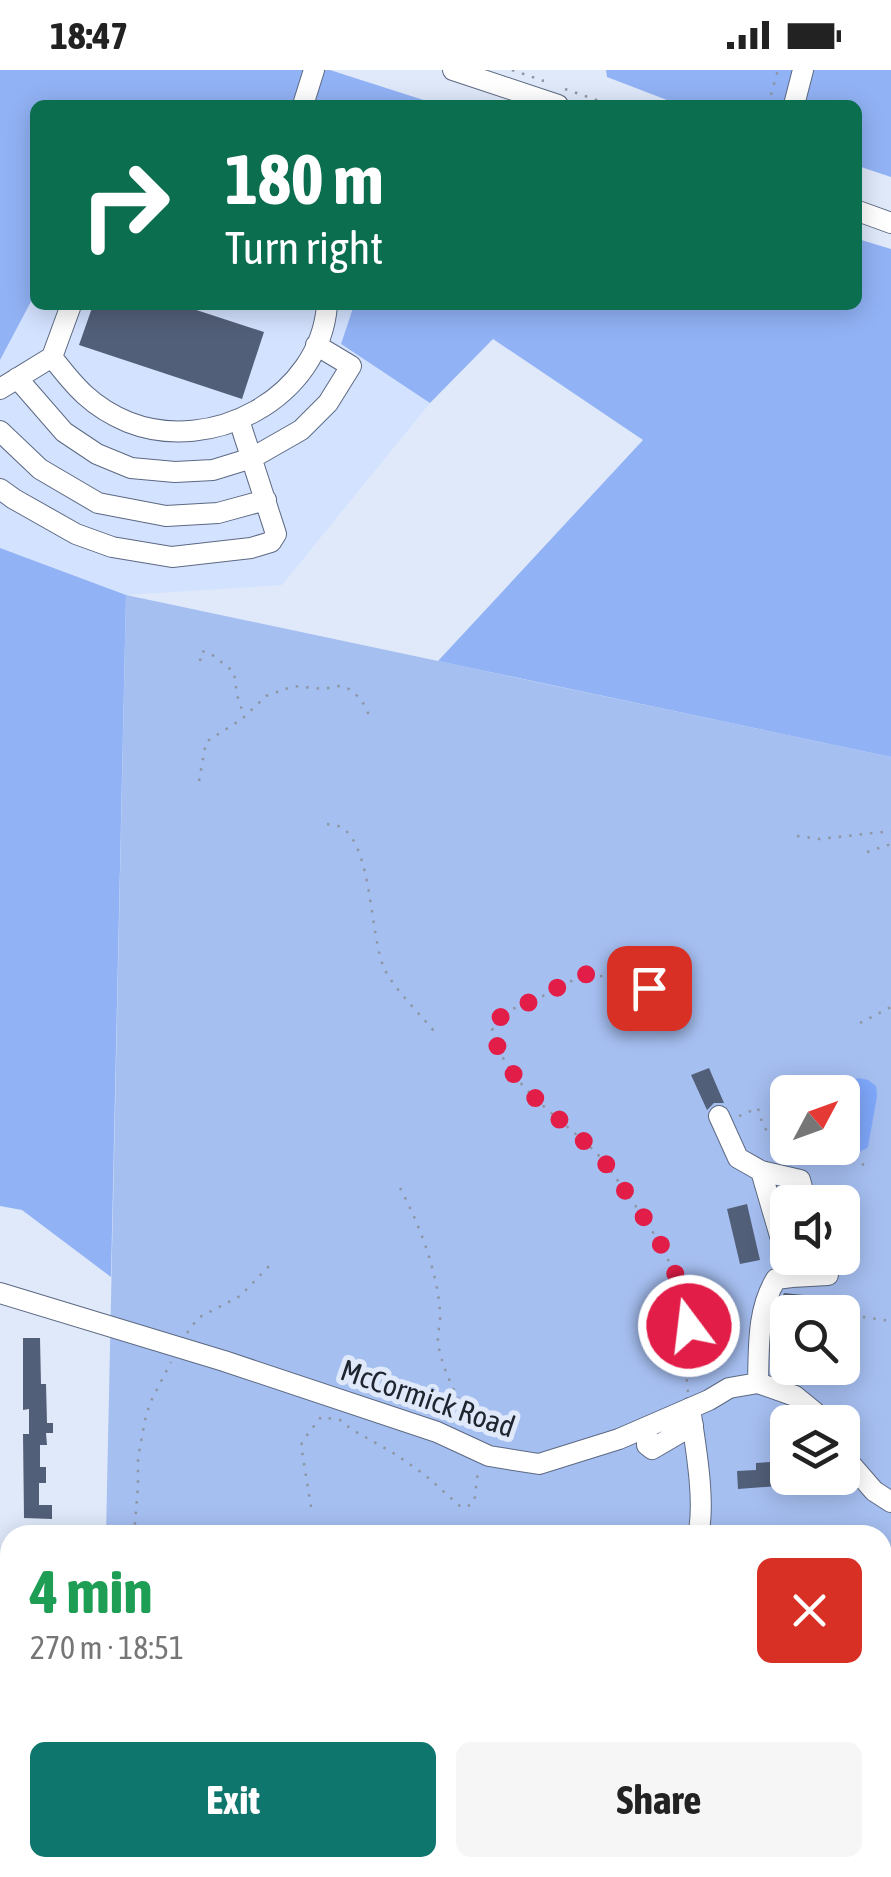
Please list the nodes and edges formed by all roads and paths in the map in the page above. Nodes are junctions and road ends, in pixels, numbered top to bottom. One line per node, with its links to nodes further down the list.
1 (314, 70): 5 (street)
2 (452, 70): 6 (street)
3 (778, 70): 7 (path)
4 (803, 70): 8 (street)
5 (305, 100)
6 (543, 100)
7 (769, 100)
8 (795, 100)
9 (862, 212): 10 (street)
10 (891, 223)
11 (69, 310): 14 (street)
12 (326, 310): 13 (street)
13 (316, 345): 16 (street); 18 (street)
14 (52, 357): 15 (street); 16 (street)
15 (8, 384): 18 (street)
16 (239, 420): 18 (street)
17 (0, 431): 20 (street)
18 (252, 458): 20 (street)
19 (0, 489): 20 (street)
20 (266, 500)
21 (200, 661): 22 (path)
22 (248, 712): 23 (path); 24 (path)
23 (369, 714)
24 (198, 781)
25 (327, 824): 33 (path)
26 (891, 831): 27 (path)
27 (797, 836)
28 (891, 844): 29 (path)
29 (867, 852)
30 (694, 1006): 50 (path)
31 (891, 1007): 32 (path)
32 (860, 1022)
33 (438, 1036)
34 (729, 1116): 35 (path); 38 (street)
35 (770, 1136)
36 (860, 1164): 37 (path)
37 (870, 1166)
38 (760, 1171): 39 (street); 43 (street)
39 (801, 1185)
40 (400, 1188): 51 (path)
41 (274, 1262): 47 (path)
42 (828, 1275): 43 (street)
43 (792, 1277): 48 (street)
44 (0, 1293): 47 (street, McCormick Road)
45 (860, 1317): 46 (path)
46 (891, 1321)
47 (178, 1348): 51 (street, McCormick Road); 55 (path)
48 (758, 1383): 49 (street); 50 (street, McCormick Road)
49 (806, 1405)
50 (691, 1416): 51 (street, McCormick Road); 56 (street)
51 (478, 1451): 54 (path)
52 (860, 1475): 53 (street)
53 (891, 1502)
54 (311, 1507)
55 (135, 1525)
56 (701, 1525)

